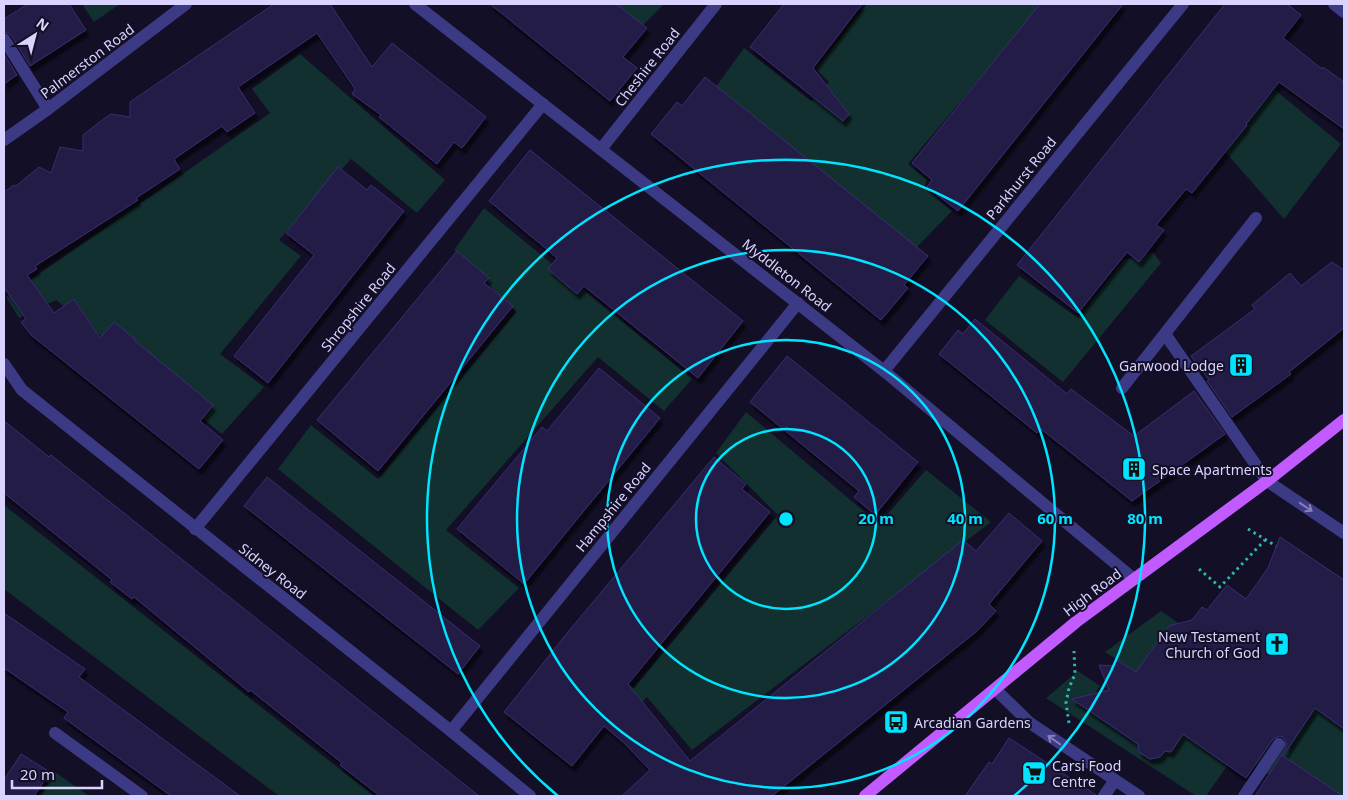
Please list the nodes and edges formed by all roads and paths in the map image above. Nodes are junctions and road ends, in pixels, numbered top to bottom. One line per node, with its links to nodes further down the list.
1 (186, 4): 9 (street, Palmerston Road)
2 (415, 4): 8 (street, Myddleton Road)
3 (716, 4): 11 (street, Cheshire Road)
4 (1182, 4): 16 (street, Parkhurst Road)
5 (1334, 4): 6 (street)
6 (1344, 12)
7 (4, 39): 9 (street)
8 (543, 104): 11 (street, Myddleton Road); 20 (street, Shropshire Road)
9 (48, 109): 10 (street, Palmerston Road)
10 (4, 140)
11 (601, 149): 13 (street, Myddleton Road)
12 (1256, 218): 14 (street)
13 (798, 303): 16 (street, Myddleton Road); 29 (street, Hampshire Road)
14 (1165, 334): 17 (street); 19 (street)
15 (4, 364): 20 (street, Sidney Road)
16 (884, 371): 26 (street, Myddleton Road)
17 (1122, 388)
18 (1344, 420): 19 (main road, High Road)
19 (1268, 481): 22 (street, one-way to 22); 26 (main road, High Road)
20 (195, 529): 29 (street, Sidney Road)
21 (1248, 529): 23 (path)
22 (1344, 533)
23 (1265, 540): 24 (path); 25 (path)
24 (1276, 546)
25 (1199, 569)
26 (1134, 579): 27 (main road, High Road)
27 (1072, 626): 28 (main road, High Road); 32 (path)
28 (996, 689): 32 (street, one-way to 28); 36 (main road, High Road)
29 (450, 731): 35 (street, Sidney Road)
30 (55, 733): 34 (street)
31 (1279, 744): 39 (street)
32 (1075, 755): 33 (street)
33 (1115, 780): 37 (street); 38 (street)
34 (142, 796)
35 (530, 796)
36 (865, 796)
37 (1104, 796)
38 (1139, 796)
39 (1244, 796)

